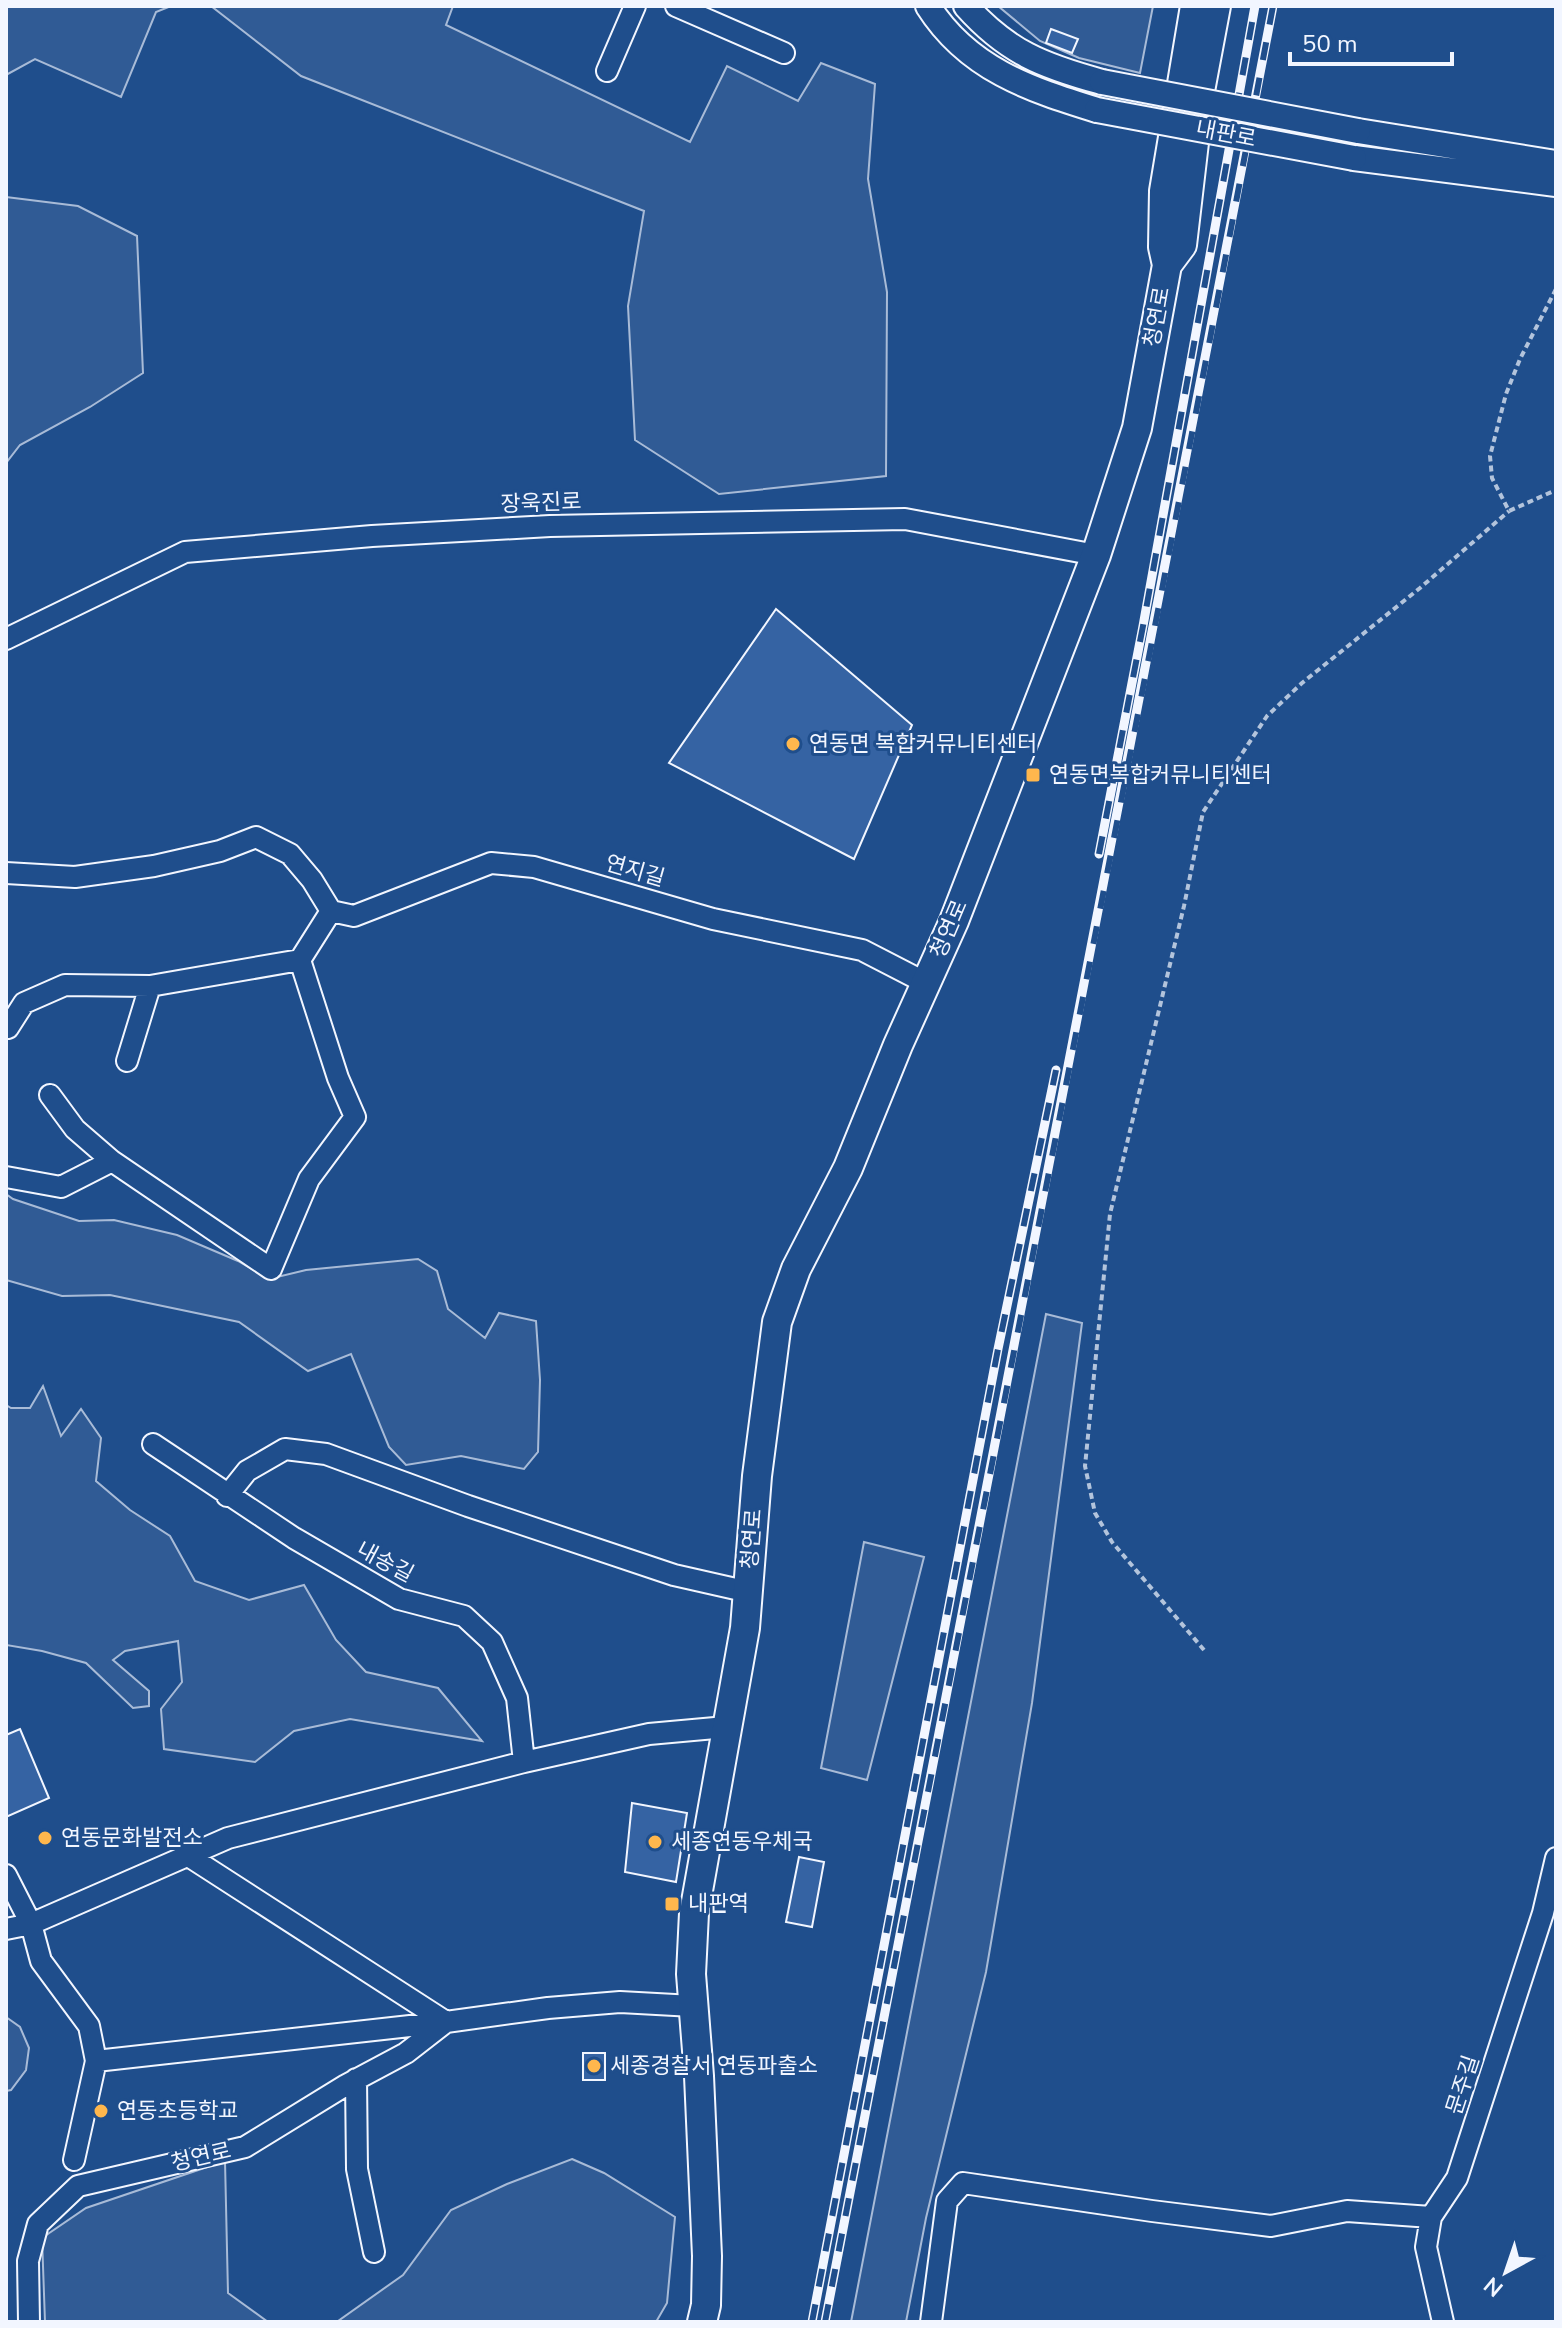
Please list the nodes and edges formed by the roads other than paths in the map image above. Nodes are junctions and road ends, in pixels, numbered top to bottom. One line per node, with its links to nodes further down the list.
1 (635, 6): 8 (street)
2 (676, 6): 7 (street)
3 (928, 6): 10 (street, 내판로, bridge)
4 (966, 6): 10 (street, 내판로, bridge)
5 (1195, 6): 12 (main road, 청연로)
6 (1216, 6): 12 (main road, 청연로)
7 (784, 53)
8 (607, 71)
9 (1556, 163): 10 (street, 내판로)
10 (1490, 164): 11 (street, 내판로)
11 (1556, 184)
12 (1167, 265): 13 (main road, 청연로)
13 (1096, 555): 14 (street, 장욱진로); 18 (main road, 청연로)
14 (6, 639)
15 (6, 873): 16 (street)
16 (331, 911): 17 (street); 18 (street, 연지길)
17 (300, 960): 19 (street); 23 (street)
18 (926, 983): 27 (main road, 청연로)
19 (150, 986): 20 (street); 21 (street)
20 (8, 1028)
21 (127, 1061)
22 (50, 1095): 23 (street)
23 (112, 1161): 24 (street)
24 (6, 1177)
25 (153, 1444): 26 (street, 내송길)
26 (227, 1496): 27 (street, 청연로); 29 (street, 내송길)
27 (749, 1592): 28 (main road, 청연로)
28 (726, 1727): 29 (street); 35 (main road, 청연로)
29 (524, 1762): 30 (street)
30 (187, 1855): 33 (street); 36 (street)
31 (1556, 1858): 40 (street, 문주길)
32 (6, 1875): 33 (street)
33 (31, 1924): 34 (street); 37 (street)
34 (6, 1929)
35 (693, 2006): 36 (street, 청연로); 43 (main road, 청연로)
36 (446, 2022): 37 (street, 청연로); 38 (street, 청연로)
37 (96, 2061): 39 (street)
38 (356, 2079): 41 (street); 42 (street, 청연로)
39 (74, 2160)
40 (1431, 2217): 44 (street); 45 (street, 문주길)
41 (374, 2252)
42 (29, 2322)
43 (702, 2322)
44 (931, 2322)
45 (1443, 2322)

